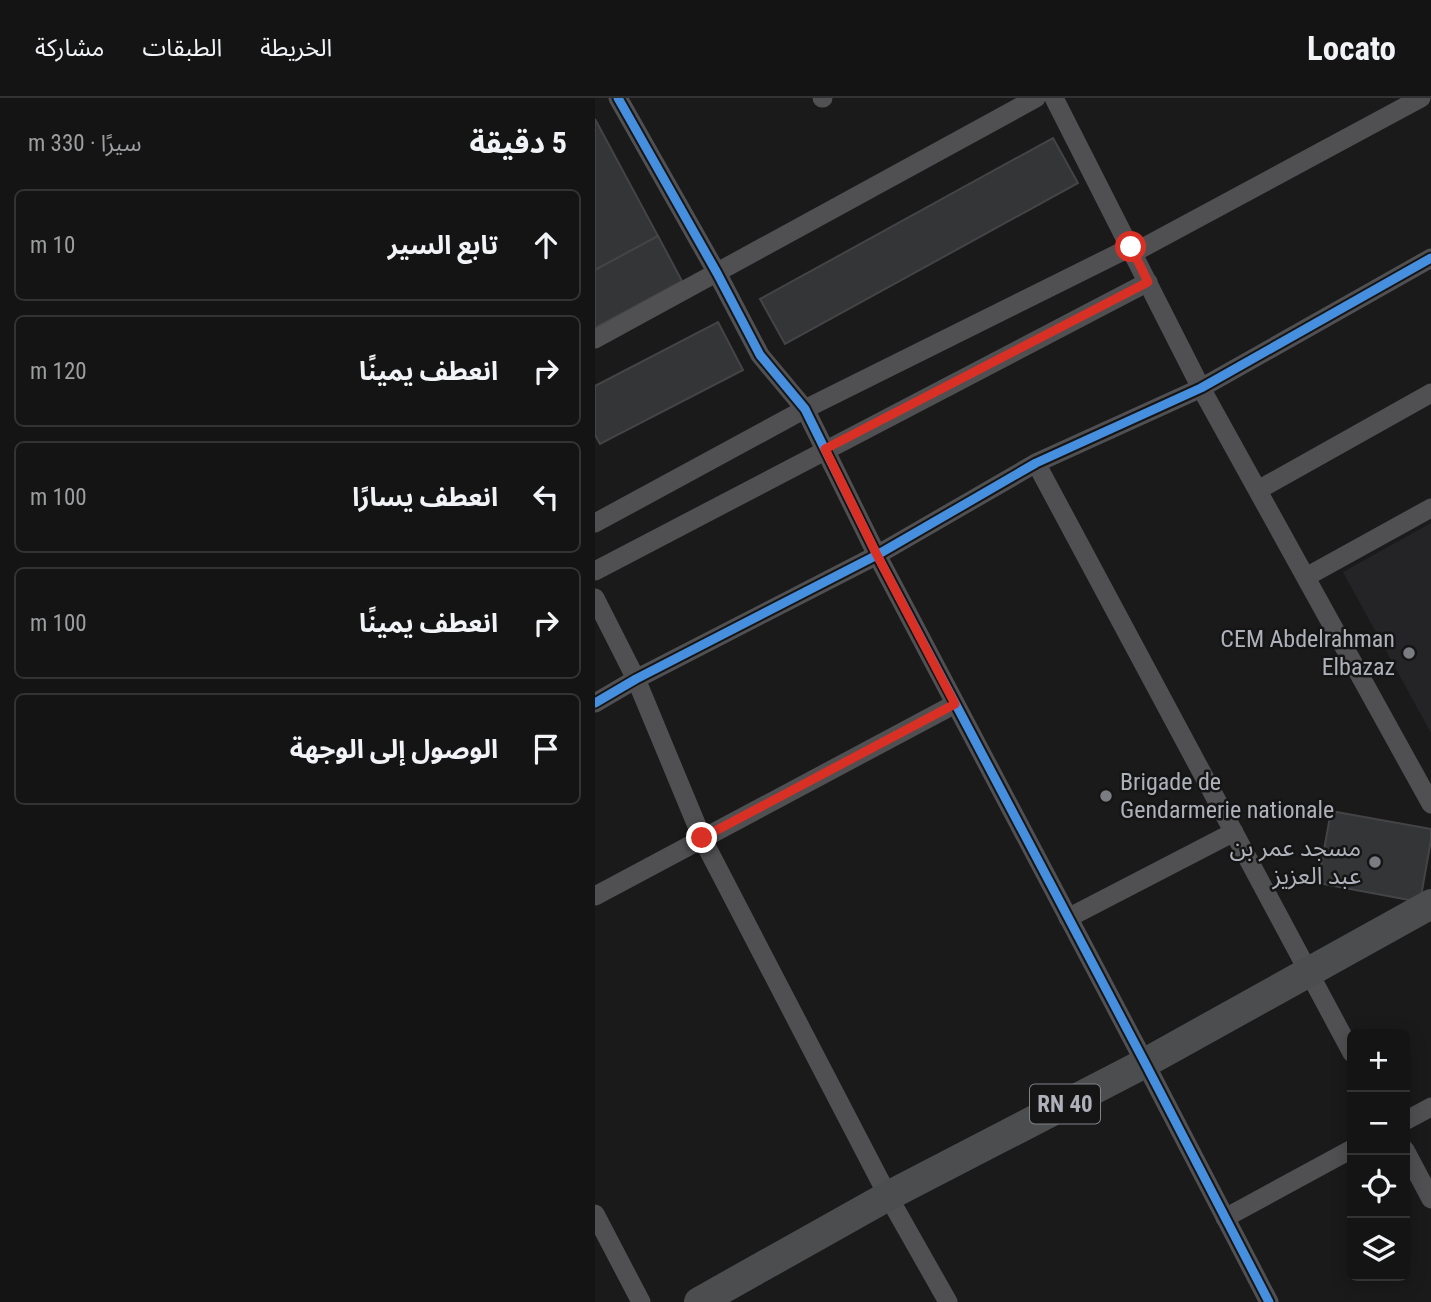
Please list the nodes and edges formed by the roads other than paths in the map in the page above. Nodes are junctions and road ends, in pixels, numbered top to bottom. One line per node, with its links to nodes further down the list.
1 (618, 98): 7 (street)
2 (1036, 98): 7 (street)
3 (1054, 98): 5 (street)
4 (1421, 98): 5 (street)
5 (1132, 250): 8 (street); 12 (street)
6 (1431, 258): 10 (street)
7 (717, 273): 9 (street); 12 (street)
8 (1148, 282): 10 (street); 13 (street)
9 (595, 339)
10 (1201, 388): 14 (street); 15 (street)
11 (1431, 393): 15 (street)
12 (805, 409): 13 (street); 17 (street)
13 (825, 449): 18 (street); 19 (street)
14 (1036, 463): 18 (street); 26 (street)
15 (1258, 490): 20 (street)
16 (1431, 508): 20 (street)
17 (595, 523)
18 (877, 555): 22 (street); 24 (street)
19 (595, 571)
20 (1306, 577): 25 (street)
21 (595, 598): 22 (street)
22 (636, 679): 23 (street); 27 (street)
23 (595, 703)
24 (955, 704): 27 (street); 30 (street)
25 (1431, 804)
26 (1234, 832): 30 (street); 31 (street)
27 (702, 838): 28 (street); 38 (street)
28 (595, 896)
29 (1431, 904): 31 (main road, RN 40)
30 (1068, 918): 33 (street)
31 (1308, 971): 32 (street); 33 (main road, RN 40)
32 (1347, 1044)
33 (1145, 1063): 38 (main road, RN 40); 41 (street)
34 (1431, 1107): 35 (street)
35 (1410, 1118)
36 (1347, 1152): 41 (street)
37 (1408, 1155): 39 (street)
38 (888, 1196): 43 (main road, RN 40); 44 (street)
39 (1431, 1199)
40 (595, 1214): 42 (street)
41 (1225, 1218): 45 (street)
42 (641, 1302)
43 (699, 1302)
44 (948, 1302)
45 (1269, 1302)

